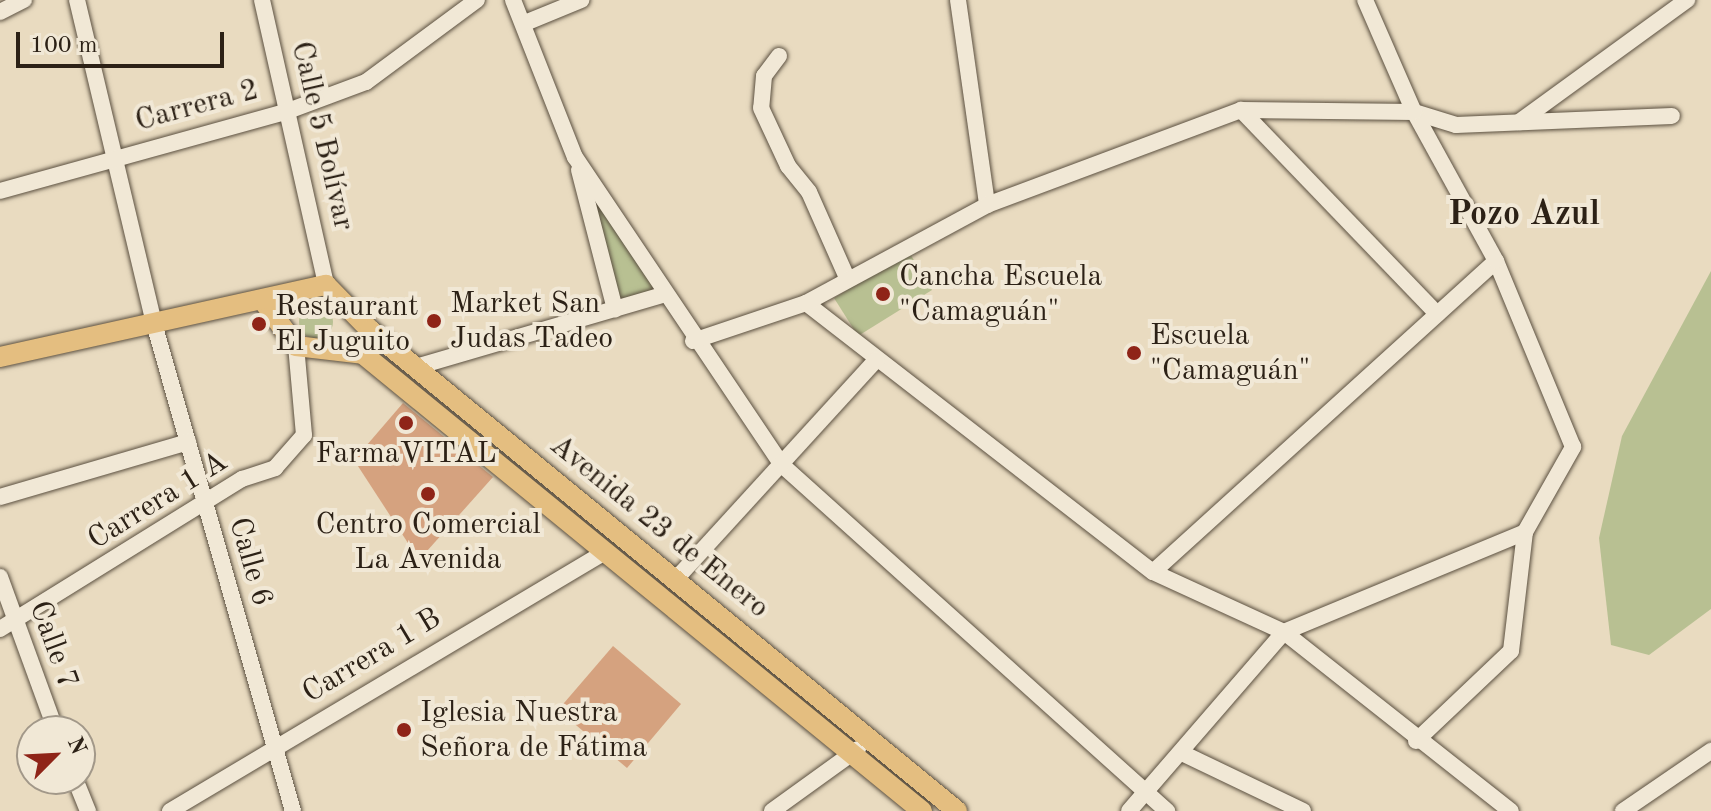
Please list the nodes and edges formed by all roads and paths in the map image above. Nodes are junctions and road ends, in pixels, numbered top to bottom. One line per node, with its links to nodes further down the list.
1 (24, 0): 10 (street)
2 (77, 0): 18 (street, Calle 6)
3 (262, 0): 14 (street, Calle 5 Bolívar)
4 (477, 0): 14 (street, Carrera 2)
5 (513, 0): 11 (street)
6 (581, 0): 11 (street)
7 (958, 0): 21 (street)
8 (1365, 0): 15 (street)
9 (1687, 0): 17 (street)
10 (0, 12)
11 (525, 23): 19 (street)
12 (779, 56): 23 (street)
13 (1241, 110): 15 (street); 21 (street); 29 (street)
14 (288, 111): 18 (street, Carrera 2); 24 (street, Calle 5 Bolívar)
15 (1414, 112): 17 (street); 22 (street)
16 (1672, 116): 17 (street)
17 (1518, 123)
18 (115, 157): 20 (street, Carrera 2); 30 (street, Calle 6)
19 (575, 157): 25 (street); 28 (street)
20 (0, 191)
21 (987, 205): 23 (street)
22 (1496, 261): 29 (street); 40 (street)
23 (848, 280): 27 (street)
24 (326, 285): 26 (main road); 35 (main road, Avenida 23 de Enero)
25 (665, 294): 28 (street); 31 (street)
26 (264, 302): 30 (main road); 32 (main road)
27 (806, 303): 31 (street); 34 (street)
28 (615, 309): 35 (street)
29 (1437, 314): 42 (street)
30 (155, 327): 33 (main road); 36 (street, Calle 6)
31 (693, 341): 37 (street)
32 (296, 346): 39 (street, Carrera 1 A); 41 (main road, Avenida 23 de Enero)
33 (0, 357)
34 (876, 360): 37 (street); 42 (street)
35 (416, 367): 44 (main road, Avenida 23 de Enero)
36 (188, 442): 38 (street); 39 (street, Calle 6)
37 (782, 465): 44 (street); 54 (street)
38 (0, 497)
39 (204, 504): 45 (street, Carrera 1 A); 50 (street, Calle 6)
40 (1525, 532): 46 (street); 49 (street)
41 (605, 552): 50 (street, Carrera 1 B); 53 (main road, Avenida 23 de Enero)
42 (1153, 572): 46 (street)
43 (0, 577): 45 (street, Calle 7)
44 (676, 579): 48 (main road, Avenida 23 de Enero)
45 (7, 627): 47 (street, Calle 7)
46 (1284, 632): 49 (street); 52 (street)
47 (48, 715)
48 (871, 738): 53 (street); 59 (main road, Avenida 23 de Enero)
49 (1416, 741): 63 (street)
50 (273, 748): 55 (street, Carrera 1 B); 56 (street, Calle 6)
51 (1711, 751): 64 (street)
52 (1184, 754): 54 (street); 62 (street)
53 (851, 755): 57 (street); 58 (main road, Avenida 23 de Enero)
54 (1146, 793): 60 (street); 61 (street)
55 (170, 811)
56 (293, 811)
57 (772, 811)
58 (922, 811)
59 (957, 811)
60 (1129, 811)
61 (1167, 811)
62 (1303, 811)
63 (1511, 811)
64 (1623, 811)

